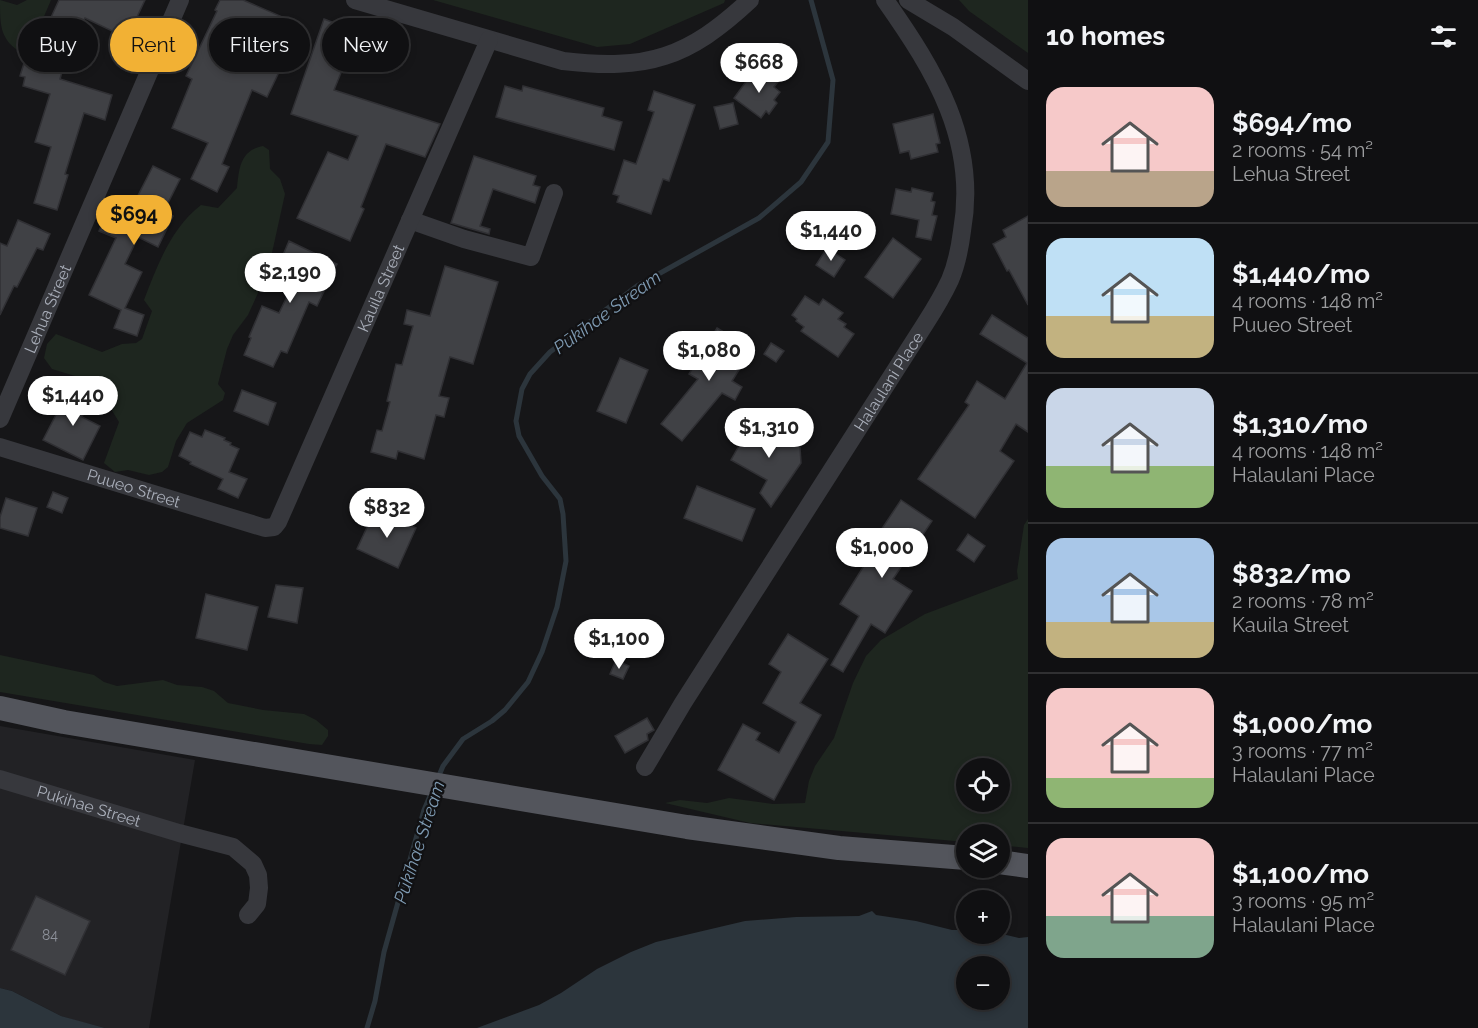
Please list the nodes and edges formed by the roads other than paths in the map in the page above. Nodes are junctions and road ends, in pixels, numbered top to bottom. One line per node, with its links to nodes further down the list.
1 (180, 0): 10 (street, Lehua Street)
2 (355, 0): 6 (street)
3 (750, 0): 6 (street)
4 (885, 0): 14 (street, Halaulani Place)
5 (908, 0): 7 (street)
6 (489, 40): 9 (street, Kauila Street)
7 (1028, 81)
8 (554, 193): 9 (street)
9 (410, 220): 12 (street, Kauila Street)
10 (0, 419)
11 (0, 447): 12 (street, Puueo Street)
12 (265, 528)
13 (0, 708): 16 (main road)
14 (645, 767)
15 (0, 779): 19 (street, Pukihae Street)
16 (956, 857)
17 (1010, 864): 18 (main road)
18 (1028, 866)
19 (248, 915)

